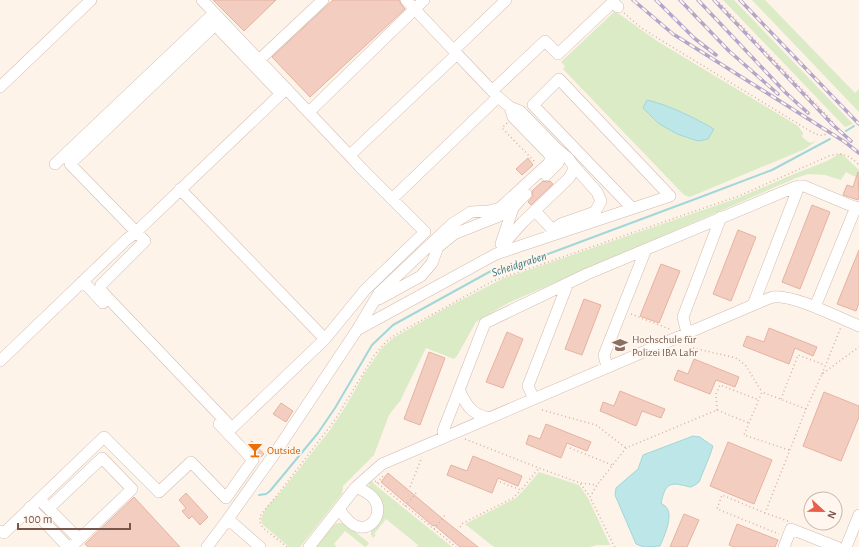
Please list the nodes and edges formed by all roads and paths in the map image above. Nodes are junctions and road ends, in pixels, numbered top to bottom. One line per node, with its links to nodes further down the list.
1 (91, 0): 12 (street)
2 (202, 0): 9 (street)
3 (323, 0): 11 (street)
4 (406, 0): 7 (street)
5 (506, 0): 10 (street)
6 (717, 0): 8 (path)
7 (420, 3): 10 (street); 16 (street)
8 (614, 3): 14 (street)
9 (214, 13): 11 (street); 19 (street)
10 (455, 52): 14 (street); 18 (street)
11 (259, 60): 13 (street)
12 (0, 87)
13 (284, 91): 16 (street); 22 (street); 29 (street)
14 (495, 94): 15 (street); 23 (street)
15 (510, 107): 17 (street); 34 (street)
16 (309, 112): 18 (street)
17 (557, 149): 20 (street); 24 (street)
18 (350, 155): 23 (street)
19 (55, 164)
20 (573, 165): 27 (street); 27 (street)
21 (799, 186): 26 (street); 28 (street); 35 (street)
22 (180, 190): 29 (street); 43 (street)
23 (392, 200): 43 (street)
24 (513, 208): 30 (street); 34 (street)
25 (632, 208): 25 (street); 41 (street)
26 (857, 208): 36 (street)
27 (535, 211): 30 (street)
28 (721, 217): 31 (street); 42 (street)
29 (136, 232): 32 (street); 43 (street)
30 (501, 244): 38 (street)
31 (646, 249): 33 (street); 37 (street)
32 (83, 281): 46 (street); 77 (street)
33 (568, 283): 50 (street); 52 (street)
34 (373, 302): 38 (street)
35 (753, 305): 36 (street); 42 (street)
36 (815, 308): 39 (street)
37 (622, 310): 42 (path); 48 (street)
38 (363, 318): 41 (street)
39 (844, 320): 40 (street); 47 (path)
40 (859, 326)
41 (357, 330): 85 (street)
42 (687, 333): 48 (street)
43 (325, 339)
44 (859, 347): 49 (path)
45 (693, 348): 51 (path)
46 (0, 361)
47 (825, 365): 49 (path); 54 (path)
48 (607, 367): 52 (street)
49 (822, 374): 55 (path)
50 (459, 390): 58 (street); 60 (street)
51 (762, 392): 53 (path); 54 (path)
52 (534, 398): 58 (street)
53 (759, 400): 57 (path); 59 (path)
54 (781, 400): 55 (path)
55 (806, 409): 65 (path)
56 (542, 410): 64 (path)
57 (717, 410): 59 (path); 64 (path)
58 (489, 418): 60 (street)
59 (749, 423): 65 (path)
60 (444, 437): 62 (street)
61 (465, 440): 67 (path)
62 (428, 444): 68 (street); 73 (path)
63 (570, 448): 66 (path)
64 (626, 448): 66 (path)
65 (790, 450): 82 (path)
66 (612, 465): 71 (path)
67 (539, 468): 70 (path); 74 (path)
68 (369, 476): 72 (street); 78 (path)
69 (500, 482): 74 (path)
70 (580, 483): 71 (path); 76 (path)
71 (597, 485): 76 (path)
72 (356, 487): 81 (street); 81 (street)
73 (410, 487)
74 (521, 490): 86 (path)
75 (417, 492): 78 (path)
76 (590, 498): 95 (path)
77 (39, 499): 79 (street); 80 (street)
78 (405, 506): 87 (path)
79 (30, 507): 88 (street); 90 (street)
80 (48, 508): 90 (street); 90 (street)
81 (339, 509): 93 (street)
82 (765, 513): 89 (path); 89 (path)
83 (445, 515): 87 (path)
84 (859, 515): 97 (street)
85 (228, 519): 91 (street); 92 (street)
86 (460, 527)
87 (434, 529): 94 (path)
88 (0, 531)
89 (787, 538): 96 (street)
90 (73, 544)
91 (207, 547)
92 (260, 547)
93 (309, 547)
94 (456, 547)
95 (613, 547)
96 (838, 547)
97 (846, 547)

